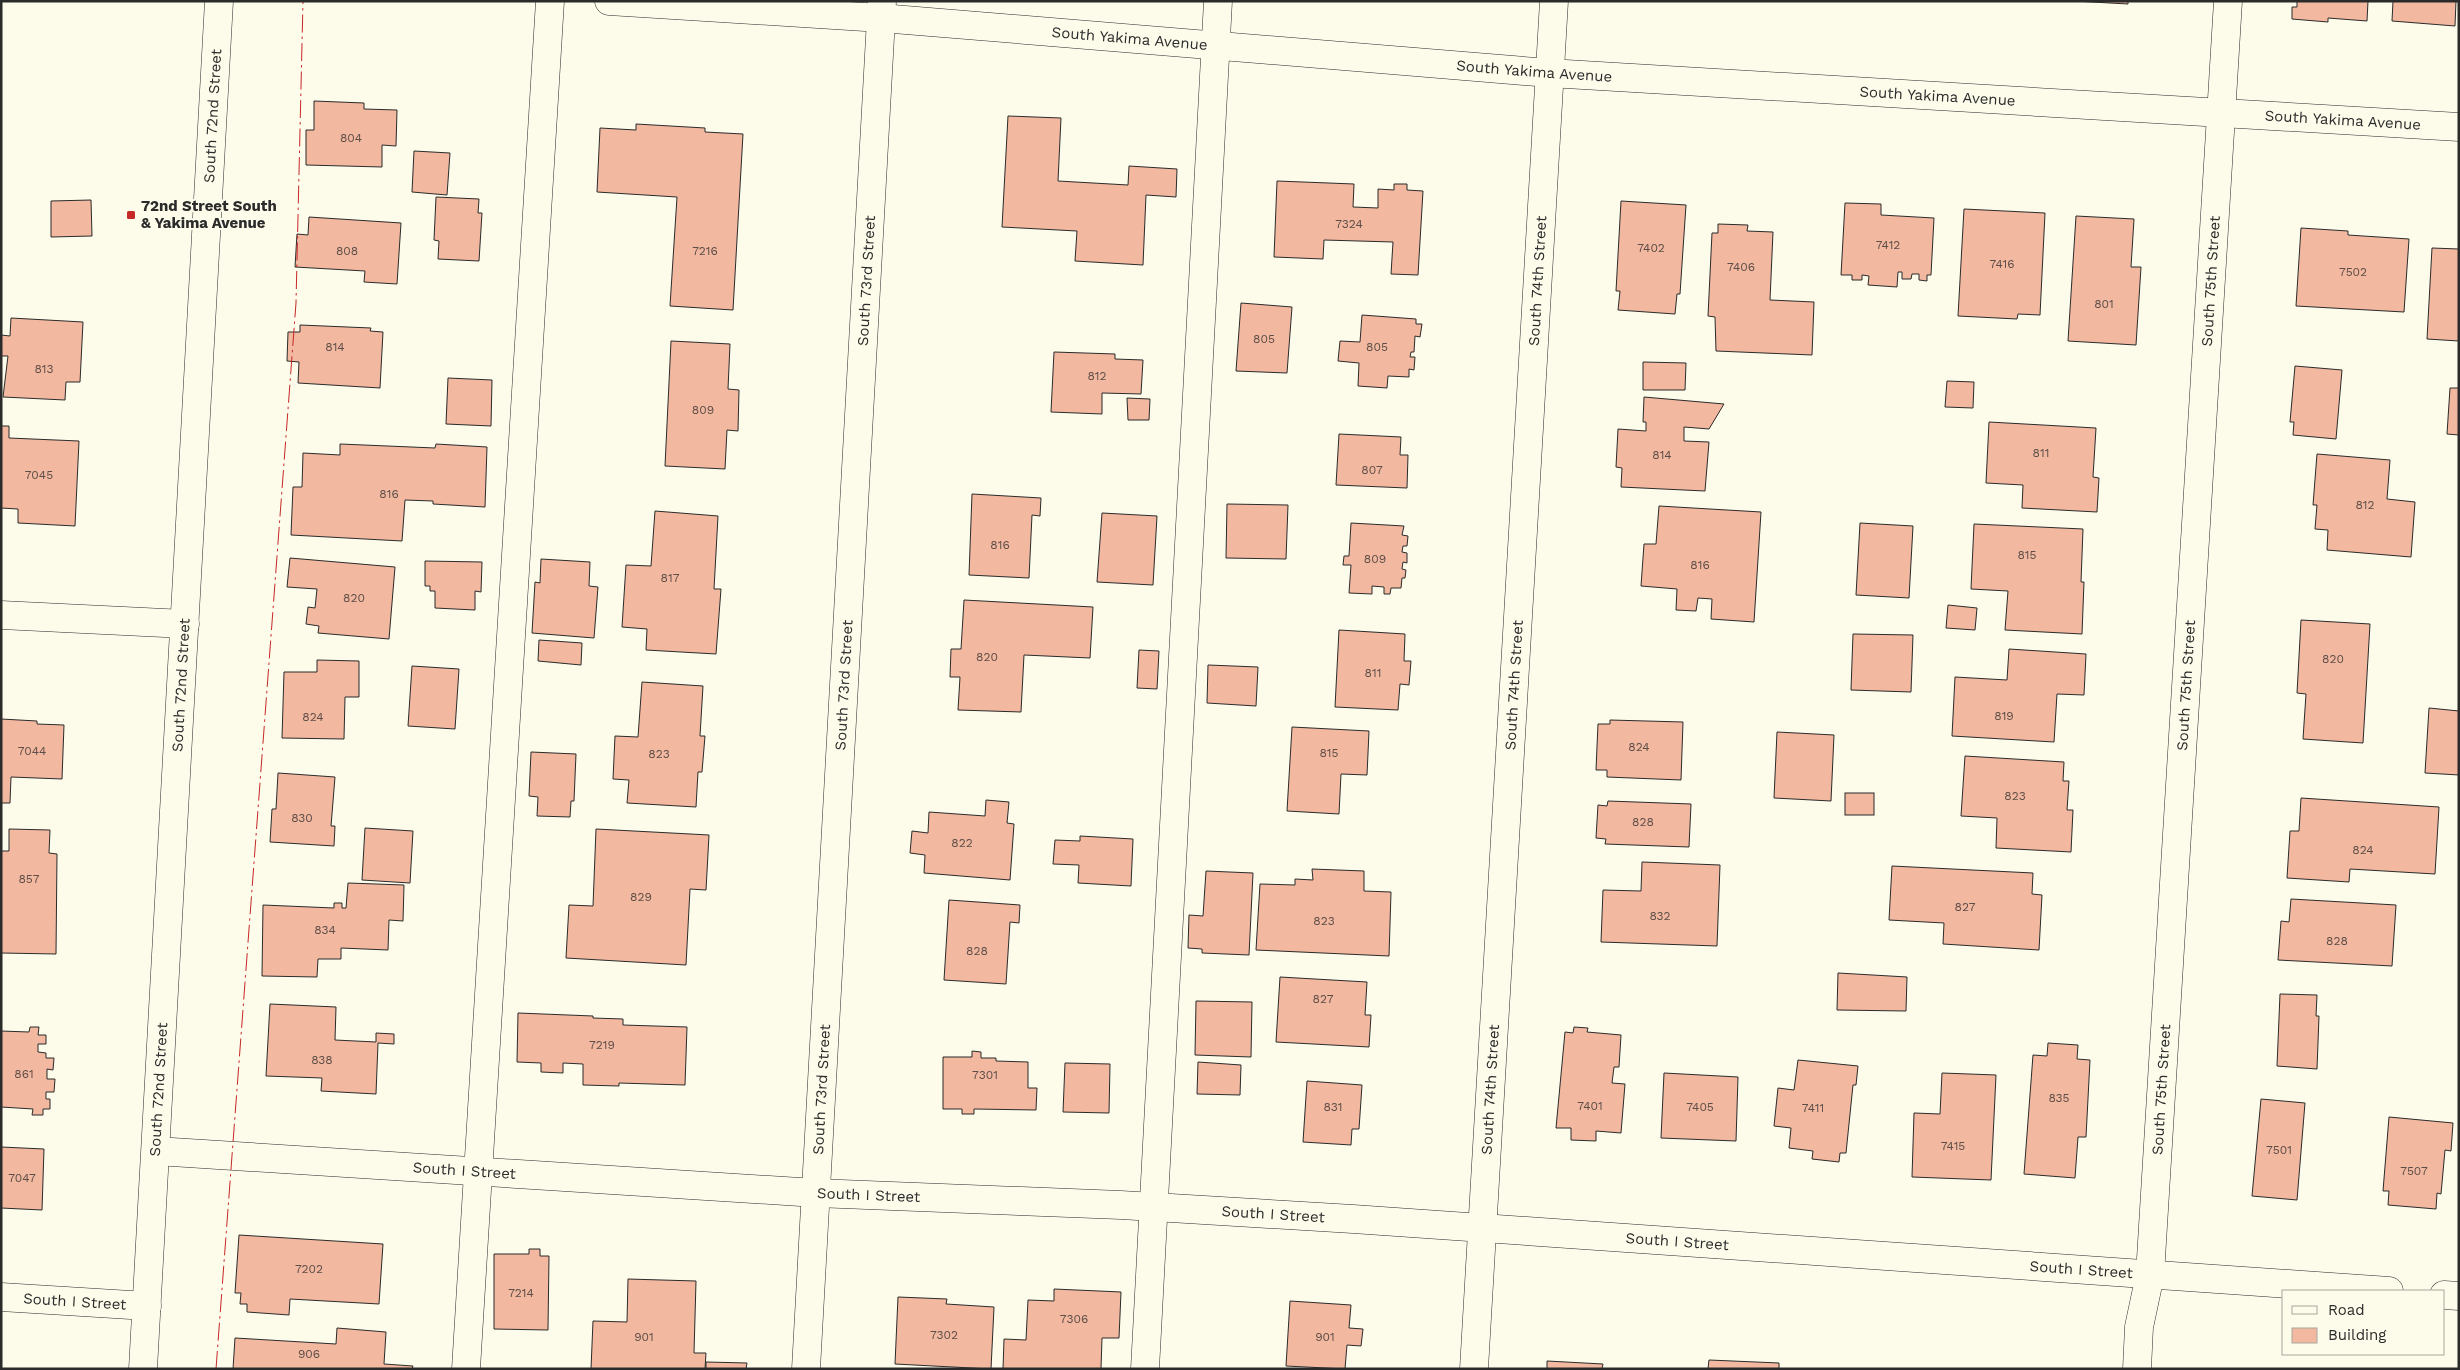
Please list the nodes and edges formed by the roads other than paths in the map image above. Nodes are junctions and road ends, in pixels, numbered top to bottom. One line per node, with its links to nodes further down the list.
1 (219, 1): 13 (street, South 72nd Street)
2 (550, 1): 15 (street)
3 (609, 1): 7 (street, South Yakima Avenue)
4 (1218, 1): 8 (street)
5 (1554, 1): 9 (street, South 74th Street)
6 (2228, 1): 10 (street, South 75th Street)
7 (881, 10): 8 (street, South Yakima Avenue); 16 (street, South 73rd Street)
8 (1215, 46): 9 (street, South Yakima Avenue); 17 (street)
9 (1549, 73): 10 (street, South Yakima Avenue); 18 (street, South 74th Street)
10 (2221, 112): 11 (street, South Yakima Avenue); 19 (street, South 75th Street)
11 (2459, 127)
12 (1, 615): 13 (street)
13 (185, 624): 14 (street, South 72nd Street)
14 (156, 1151): 15 (street, South I Street); 24 (street, South 72nd Street)
15 (478, 1171): 16 (street, South I Street); 26 (street)
16 (816, 1193): 17 (street, South I Street); 27 (street, South 73rd Street)
17 (1154, 1208): 18 (street, South I Street); 28 (street)
18 (1482, 1229): 19 (street, South I Street); 29 (street, South 74th Street)
19 (2150, 1275): 20 (street, South I Street); 30 (street, South 75th Street)
20 (2374, 1290)
21 (2445, 1295): 22 (street)
22 (2459, 1296)
23 (1, 1297): 24 (street, South I Street)
24 (147, 1306): 25 (street, South 72nd Street)
25 (143, 1369)
26 (466, 1369)
27 (806, 1369)
28 (1145, 1369)
29 (1474, 1369)
30 (2137, 1369)

